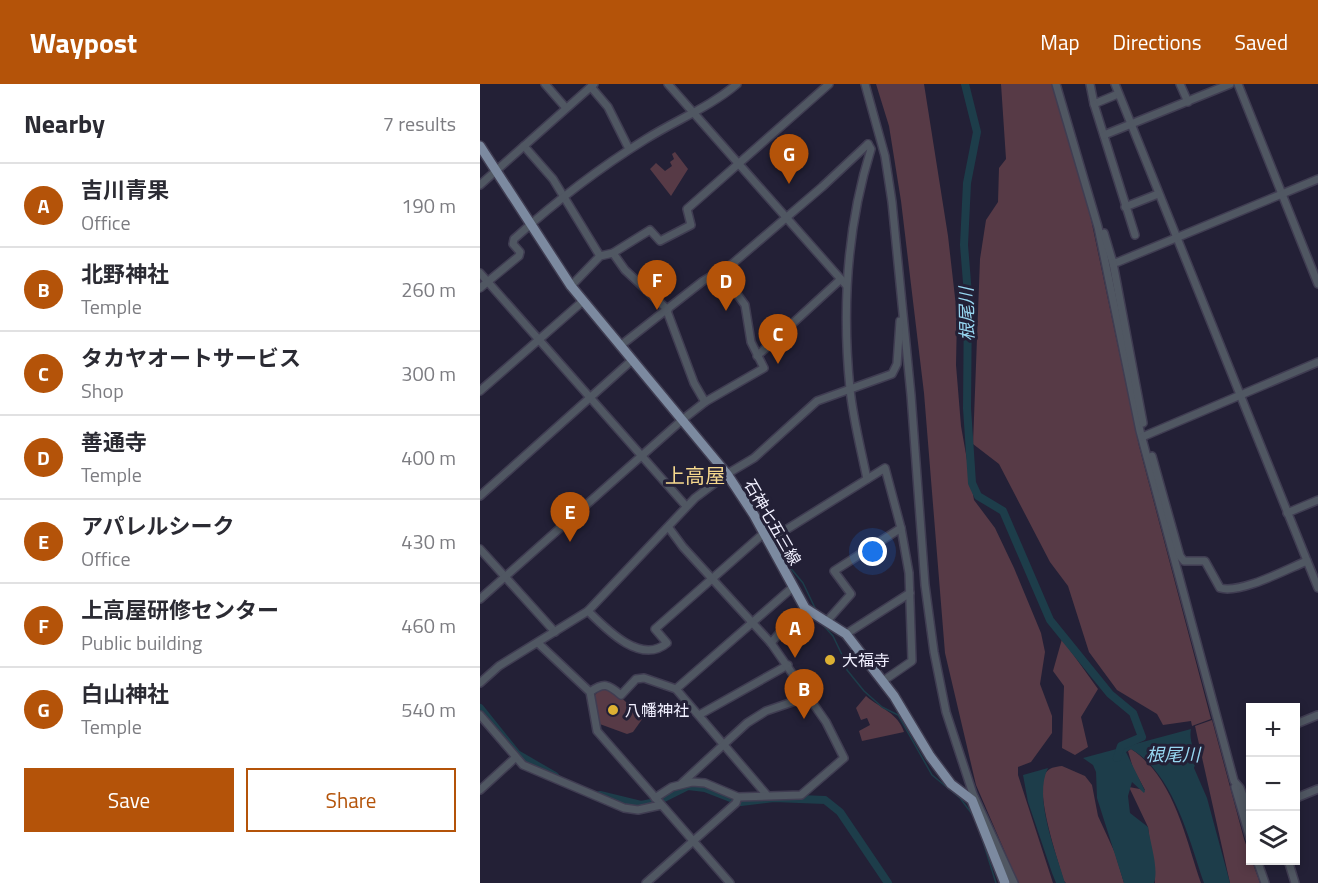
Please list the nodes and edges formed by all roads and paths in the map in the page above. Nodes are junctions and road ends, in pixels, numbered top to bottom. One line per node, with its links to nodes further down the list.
1 (545, 84): 16 (street)
2 (668, 84): 17 (street)
3 (737, 84): 17 (street)
4 (830, 84): 23 (street)
5 (865, 84): 48 (street)
6 (1056, 84): 33 (street)
7 (1090, 84): 15 (street)
8 (1114, 84): 13 (street)
9 (1180, 84): 14 (street)
10 (1230, 84): 14 (street)
11 (1238, 84): 28 (street)
12 (592, 86): 16 (street); 22 (street)
13 (1118, 94): 15 (street); 18 (street)
14 (1188, 102): 18 (street)
15 (1094, 104): 19 (street)
16 (566, 108): 21 (street)
17 (693, 112): 22 (street); 23 (street)
18 (1131, 125): 19 (street); 27 (street)
19 (1104, 135): 30 (street)
20 (480, 146): 24 (main road, 石神七五三線)
21 (524, 146): 24 (street); 29 (street)
22 (629, 150): 29 (street)
23 (739, 164): 31 (street); 36 (street)
24 (496, 171): 26 (street); 32 (main road, 石神七五三線)
25 (1318, 179): 28 (street)
26 (480, 185)
27 (1158, 194): 30 (street); 35 (street)
28 (1282, 194): 35 (street); 39 (street)
29 (563, 196): 32 (street); 37 (street)
30 (1125, 207): 34 (street)
31 (785, 219): 40 (street); 43 (street); 43 (street)
32 (530, 224): 42 (street); 45 (main road, 石神七五三線)
33 (1098, 227): 38 (street); 61 (street)
34 (1135, 235)
35 (1175, 238): 38 (street); 57 (street)
36 (613, 253): 37 (street); 49 (street)
37 (600, 256): 45 (street)
38 (1113, 263): 61 (street)
39 (1315, 266): 44 (street)
40 (721, 272): 49 (street); 52 (street)
41 (480, 273): 42 (street)
42 (487, 281): 46 (street); 50 (street)
43 (843, 282): 52 (street); 55 (street)
44 (1318, 284)
45 (571, 286): 47 (main road, 石神七五三線)
46 (480, 288)
47 (583, 301): 50 (street); 51 (main road, 石神七五三線)
48 (901, 304): 55 (street); 117 (street)
49 (668, 311): 51 (street); 59 (street)
50 (538, 340): 56 (street); 58 (street)
51 (620, 346): 53 (main road, 石神七五三線)
52 (757, 356): 59 (street)
53 (631, 361): 58 (street); 60 (main road, 石神七五三線)
54 (1318, 362): 57 (street)
55 (850, 389): 63 (street); 64 (street)
56 (480, 391)
57 (1239, 395): 61 (street); 68 (street)
58 (590, 398): 62 (street); 65 (street)
59 (705, 402): 60 (street)
60 (682, 420): 62 (street); 63 (main road, 石神七五三線)
61 (1143, 435): 73 (street); 100 (street)
62 (642, 456): 67 (street); 74 (street)
63 (727, 474): 67 (street); 71 (main road, 石神七五三線)
64 (867, 479): 70 (street); 71 (street)
65 (480, 496)
66 (1318, 500): 68 (street)
67 (686, 506): 69 (street)
68 (1287, 513): 73 (street)
69 (669, 528): 75 (street); 80 (street)
70 (901, 528): 78 (street); 82 (street)
71 (766, 537): 75 (street); 76 (main road, 石神七五三線)
72 (480, 549): 74 (street)
73 (1307, 561): 77 (street)
74 (505, 577): 79 (street); 84 (street)
75 (713, 577): 80 (street); 83 (street)
76 (793, 588): 81 (main road, 石神七五三線); 83 (street)
77 (1318, 588)
78 (910, 593): 85 (street); 89 (street)
79 (480, 599)
80 (588, 611): 84 (street)
81 (808, 612): 82 (main road); 87 (street)
82 (826, 621): 85 (main road)
83 (753, 622): 87 (street); 91 (street)
84 (555, 632): 86 (street)
85 (846, 634): 89 (main road)
86 (538, 643): 90 (street); 92 (street)
87 (771, 643): 88 (street)
88 (788, 665): 93 (street); 95 (street)
89 (883, 681): 116 (main road)
90 (480, 683)
91 (676, 689): 92 (street); 95 (street)
92 (590, 692): 106 (street)
93 (807, 697): 98 (street); 104 (street)
94 (480, 715): 99 (street)
95 (699, 715): 98 (street)
96 (1318, 715): 97 (street)
97 (1300, 722)
98 (725, 746): 101 (street); 104 (street)
99 (515, 758): 103 (street); 108 (street)
100 (1234, 781): 109 (street); 110 (street)
101 (682, 783): 106 (street); 107 (street)
102 (1318, 789): 105 (street)
103 (480, 790)
104 (766, 794): 107 (street)
105 (1300, 796)
106 (655, 798): 108 (street)
107 (737, 799): 111 (street)
108 (661, 805): 111 (street)
109 (1250, 811)
110 (1246, 821)
111 (694, 841): 114 (street); 115 (street)
112 (1258, 865): 118 (street)
113 (1289, 865): 119 (street)
114 (646, 883)
115 (730, 883)
116 (1005, 883)
117 (1014, 883)
118 (1265, 883)
119 (1295, 883)

